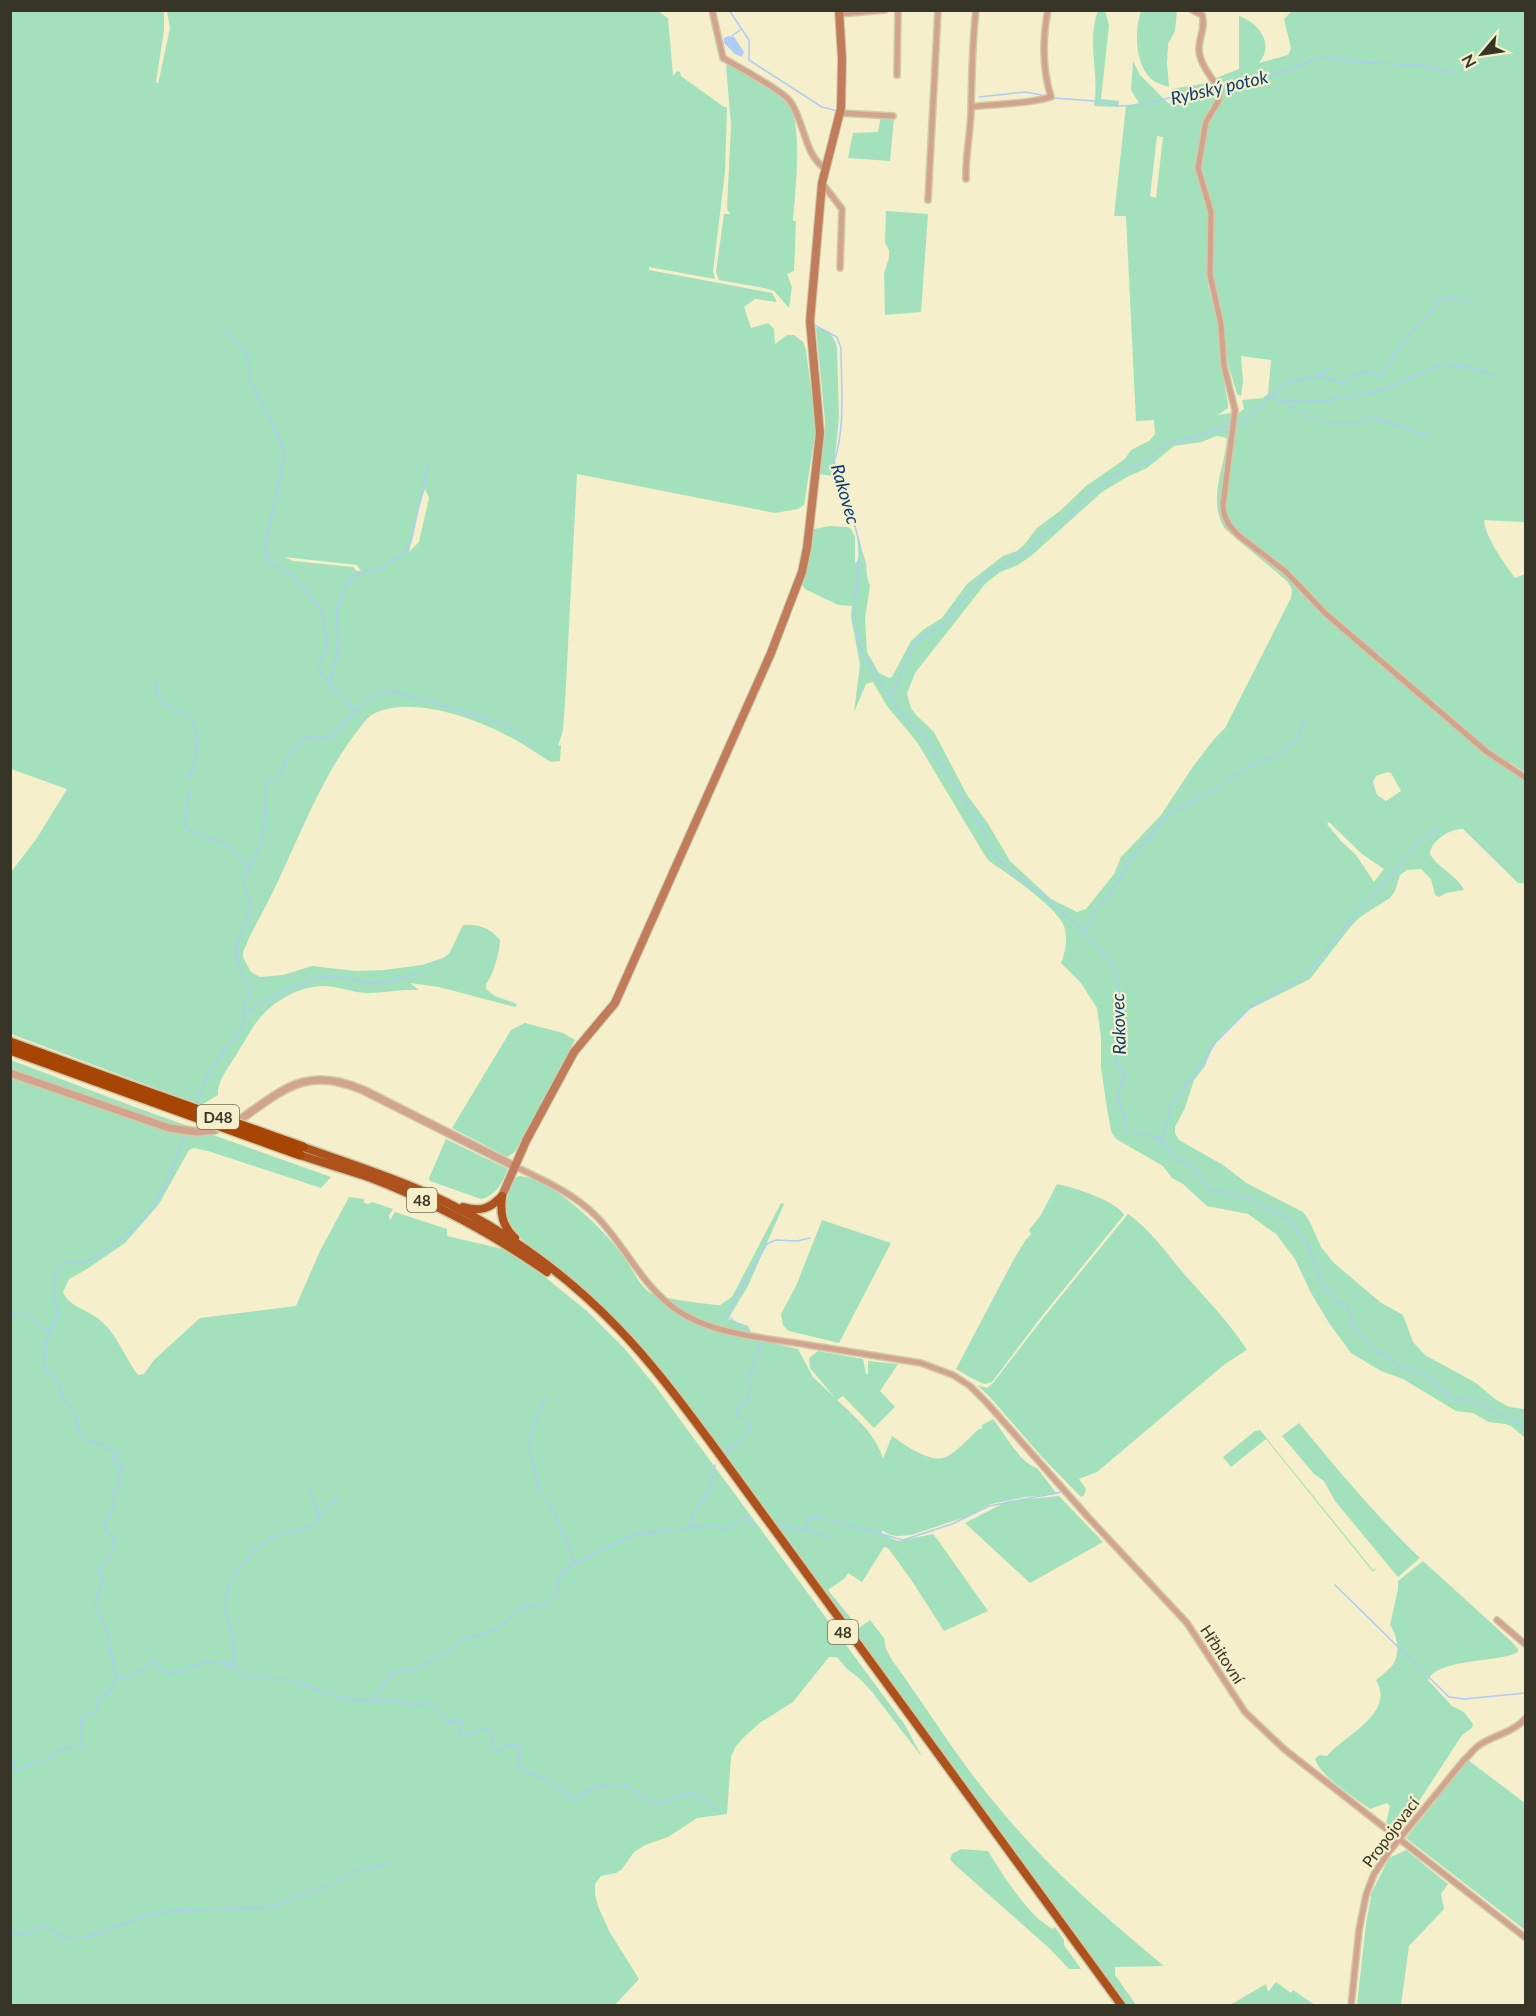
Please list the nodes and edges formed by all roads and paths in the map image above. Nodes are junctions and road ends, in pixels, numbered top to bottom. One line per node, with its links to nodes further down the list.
1 (712, 10): 13 (street)
2 (885, 10): 8 (street)
3 (898, 10): 9 (street)
4 (938, 10): 16 (street)
5 (976, 10): 10 (street)
6 (1048, 10): 10 (street)
7 (1192, 10): 18 (street)
8 (839, 12): 11 (main road)
9 (897, 75)
10 (971, 107): 14 (street)
11 (840, 113): 12 (street); 13 (main road)
12 (893, 116)
13 (825, 168): 15 (main road)
14 (966, 178)
15 (822, 183): 17 (street); 26 (main road)
16 (928, 200)
17 (840, 268)
18 (1526, 778)
19 (10, 1042): 22 (highway, D48)
20 (10, 1050): 22 (highway, D48)
21 (10, 1073): 24 (street)
22 (133, 1090): 25 (highway, D48, bridge)
23 (241, 1119): 26 (street)
24 (215, 1130)
25 (301, 1151): 28 (highway, 48); 35 (highway, 48)
26 (514, 1166): 27 (main road); 33 (street, Hřbitovní)
27 (502, 1196): 28 (highway, 48); 29 (highway, 48)
28 (447, 1203): 29 (highway, 48)
29 (532, 1254): 36 (highway, 48)
30 (1497, 1620): 31 (street)
31 (1526, 1645)
32 (1526, 1718): 33 (street, Propojovací)
33 (1399, 1840): 34 (street, Hřbitovní); 37 (street, Propojovací)
34 (1526, 1938)
35 (1116, 2006)
36 (1122, 2006)
37 (1351, 2006)

